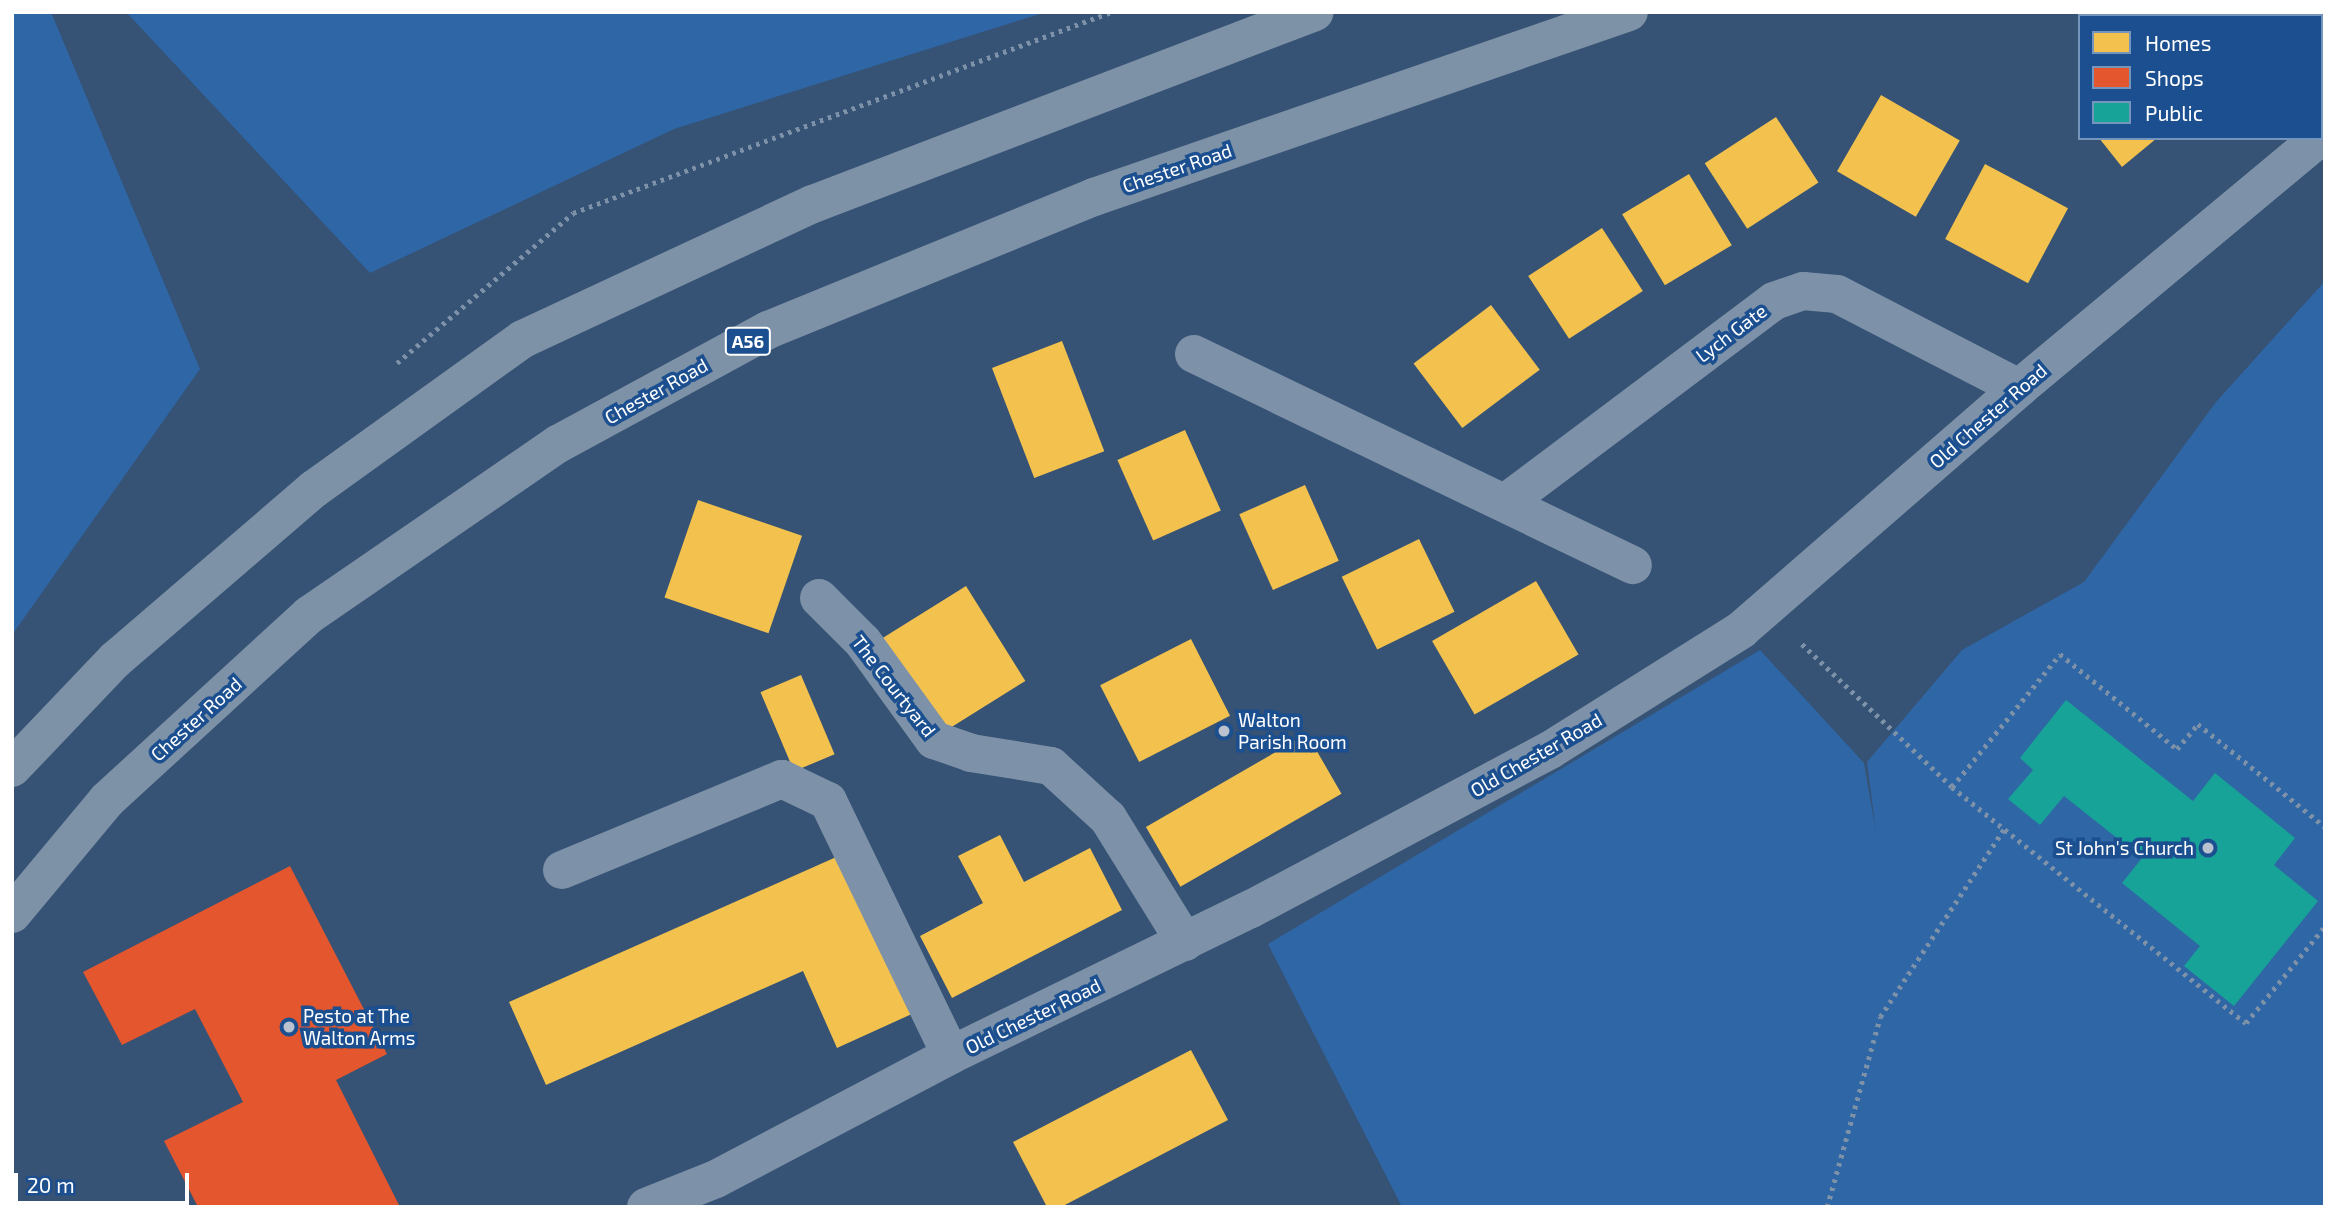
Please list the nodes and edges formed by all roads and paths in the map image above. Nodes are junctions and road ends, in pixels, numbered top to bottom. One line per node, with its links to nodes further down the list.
1 (1315, 12): 10 (highway)
2 (1629, 12): 15 (highway, Chester Road / A56)
3 (2317, 140): 5 (street, Old Chester Road)
4 (1194, 354): 6 (street)
5 (2019, 388): 6 (street, Lych Gate); 9 (street, Old Chester Road)
6 (1505, 503): 7 (street)
7 (1633, 565)
8 (819, 598): 17 (street, The Courtyard)
9 (1766, 608): 11 (path); 17 (street, Old Chester Road)
10 (12, 768)
11 (1952, 787): 12 (path); 13 (path)
12 (2325, 827)
13 (2004, 830): 16 (path); 20 (path)
14 (562, 870): 18 (street)
15 (12, 914)
16 (2325, 926)
17 (1185, 942): 18 (street, Old Chester Road)
18 (951, 1055): 19 (street, Old Chester Road)
19 (646, 1207)
20 (1827, 1207)

